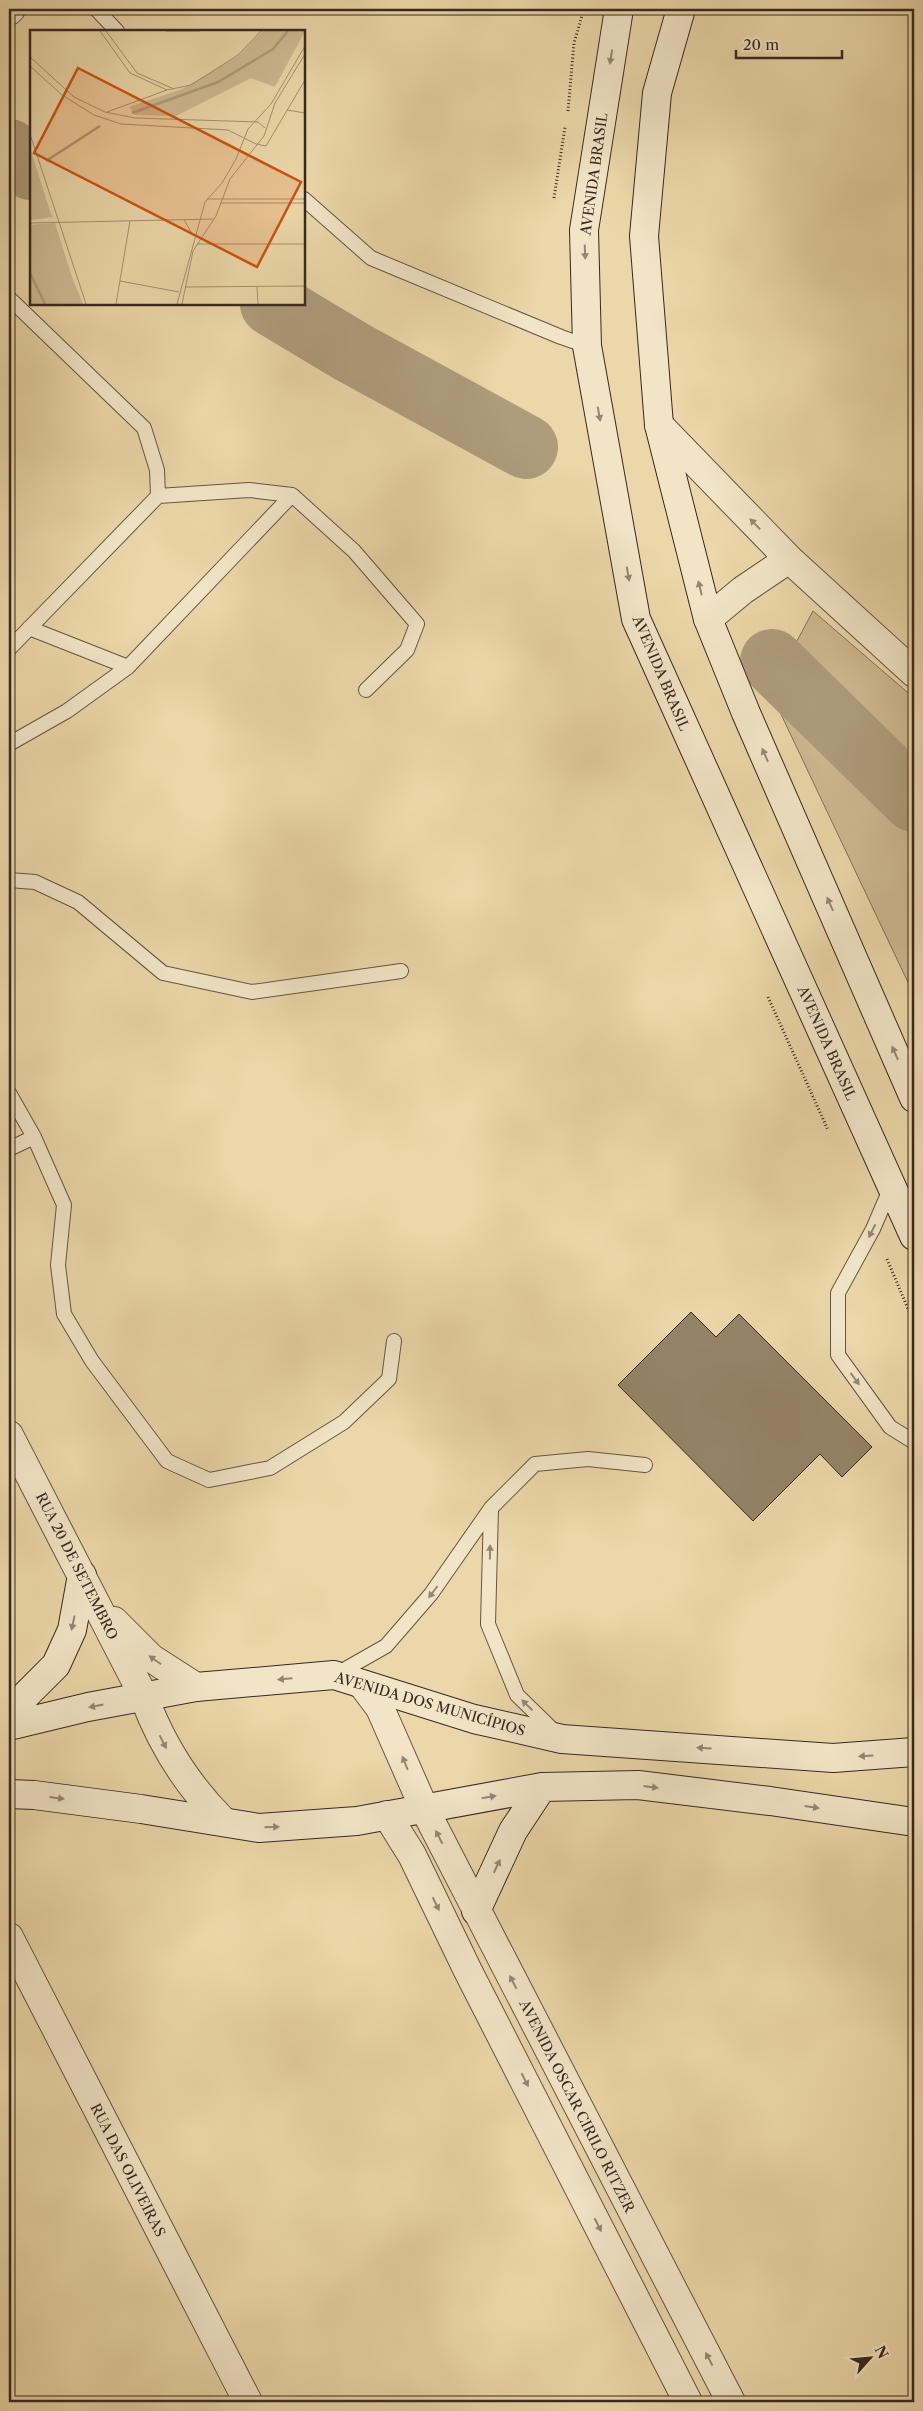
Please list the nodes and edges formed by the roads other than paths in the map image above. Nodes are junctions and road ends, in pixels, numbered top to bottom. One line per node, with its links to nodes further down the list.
1 (96, 9): 4 (lane)
2 (618, 9): 7 (main road, AVENIDA BRASIL, one-way to 7)
3 (681, 9): 8 (main road)
4 (117, 30)
5 (305, 200): 7 (lane)
6 (9, 298): 9 (lane)
7 (587, 346): 25 (main road, AVENIDA BRASIL, one-way to 25)
8 (659, 425): 11 (main road, one-way to 8); 12 (main road, one-way to 8)
9 (158, 496): 10 (lane); 13 (lane)
10 (292, 496): 15 (lane); 17 (lane)
11 (789, 559): 12 (main road); 16 (main road)
12 (708, 619): 22 (main road, one-way to 12)
13 (29, 628): 14 (lane); 15 (lane)
14 (9, 649)
15 (128, 667): 18 (lane)
16 (914, 673)
17 (366, 690)
18 (9, 744)
19 (9, 880): 20 (lane)
20 (401, 971)
21 (9, 1093): 23 (lane)
22 (914, 1098)
23 (34, 1137): 24 (lane); 27 (lane)
24 (9, 1149)
25 (892, 1186): 26 (main road, AVENIDA BRASIL); 29 (lane, one-way to 29)
26 (914, 1236)
27 (394, 1341)
28 (9, 1435): 32 (main road, RUA 20 DE SETEMBRO)
29 (914, 1442)
30 (645, 1465): 31 (lane)
31 (491, 1508): 33 (lane, one-way to 33); 39 (lane, one-way to 31)
32 (82, 1575): 35 (main road, one-way to 32); 36 (main road, RUA 20 DE SETEMBRO); 37 (main road, one-way to 37)
33 (334, 1675): 34 (main road, AVENIDA DOS MUNICÍPIOS); 35 (main road, AVENIDA DOS MUNICÍPIOS, one-way to 35)
34 (362, 1684): 39 (main road, AVENIDA DOS MUNICÍPIOS); 43 (main road, AVENIDA OSCAR CIRILO RITZER, one-way to 34)
35 (196, 1687): 36 (main road, AVENIDA DOS MUNICÍPIOS)
36 (144, 1697): 38 (main road, AVENIDA DOS MUNICÍPIOS, one-way to 38); 45 (main road, RUA 20 DE SETEMBRO, one-way to 45)
37 (9, 1712)
38 (9, 1726)
39 (562, 1739): 40 (main road, AVENIDA DOS MUNICÍPIOS, one-way to 39)
40 (914, 1752)
41 (542, 1787): 43 (main road, one-way to 41); 46 (main road, one-way to 46); 47 (main road, one-way to 41)
42 (9, 1794): 45 (main road, one-way to 45)
43 (424, 1808): 44 (main road); 47 (main road, AVENIDA OSCAR CIRILO RITZER, one-way to 43)
44 (388, 1815): 45 (main road, one-way to 44); 50 (main road, one-way to 50)
45 (223, 1821)
46 (914, 1822)
47 (476, 1910): 49 (main road, AVENIDA OSCAR CIRILO RITZER)
48 (9, 1937): 53 (main road, RUA DAS OLIVEIRAS)
49 (499, 1956): 50 (main road); 51 (main road, AVENIDA OSCAR CIRILO RITZER, one-way to 49)
50 (468, 1971): 52 (main road)
51 (543, 2041): 52 (main road); 55 (main road, AVENIDA OSCAR CIRILO RITZER, one-way to 51)
52 (512, 2056): 54 (main road, one-way to 54)
53 (248, 2402)
54 (688, 2402)
55 (731, 2402)

